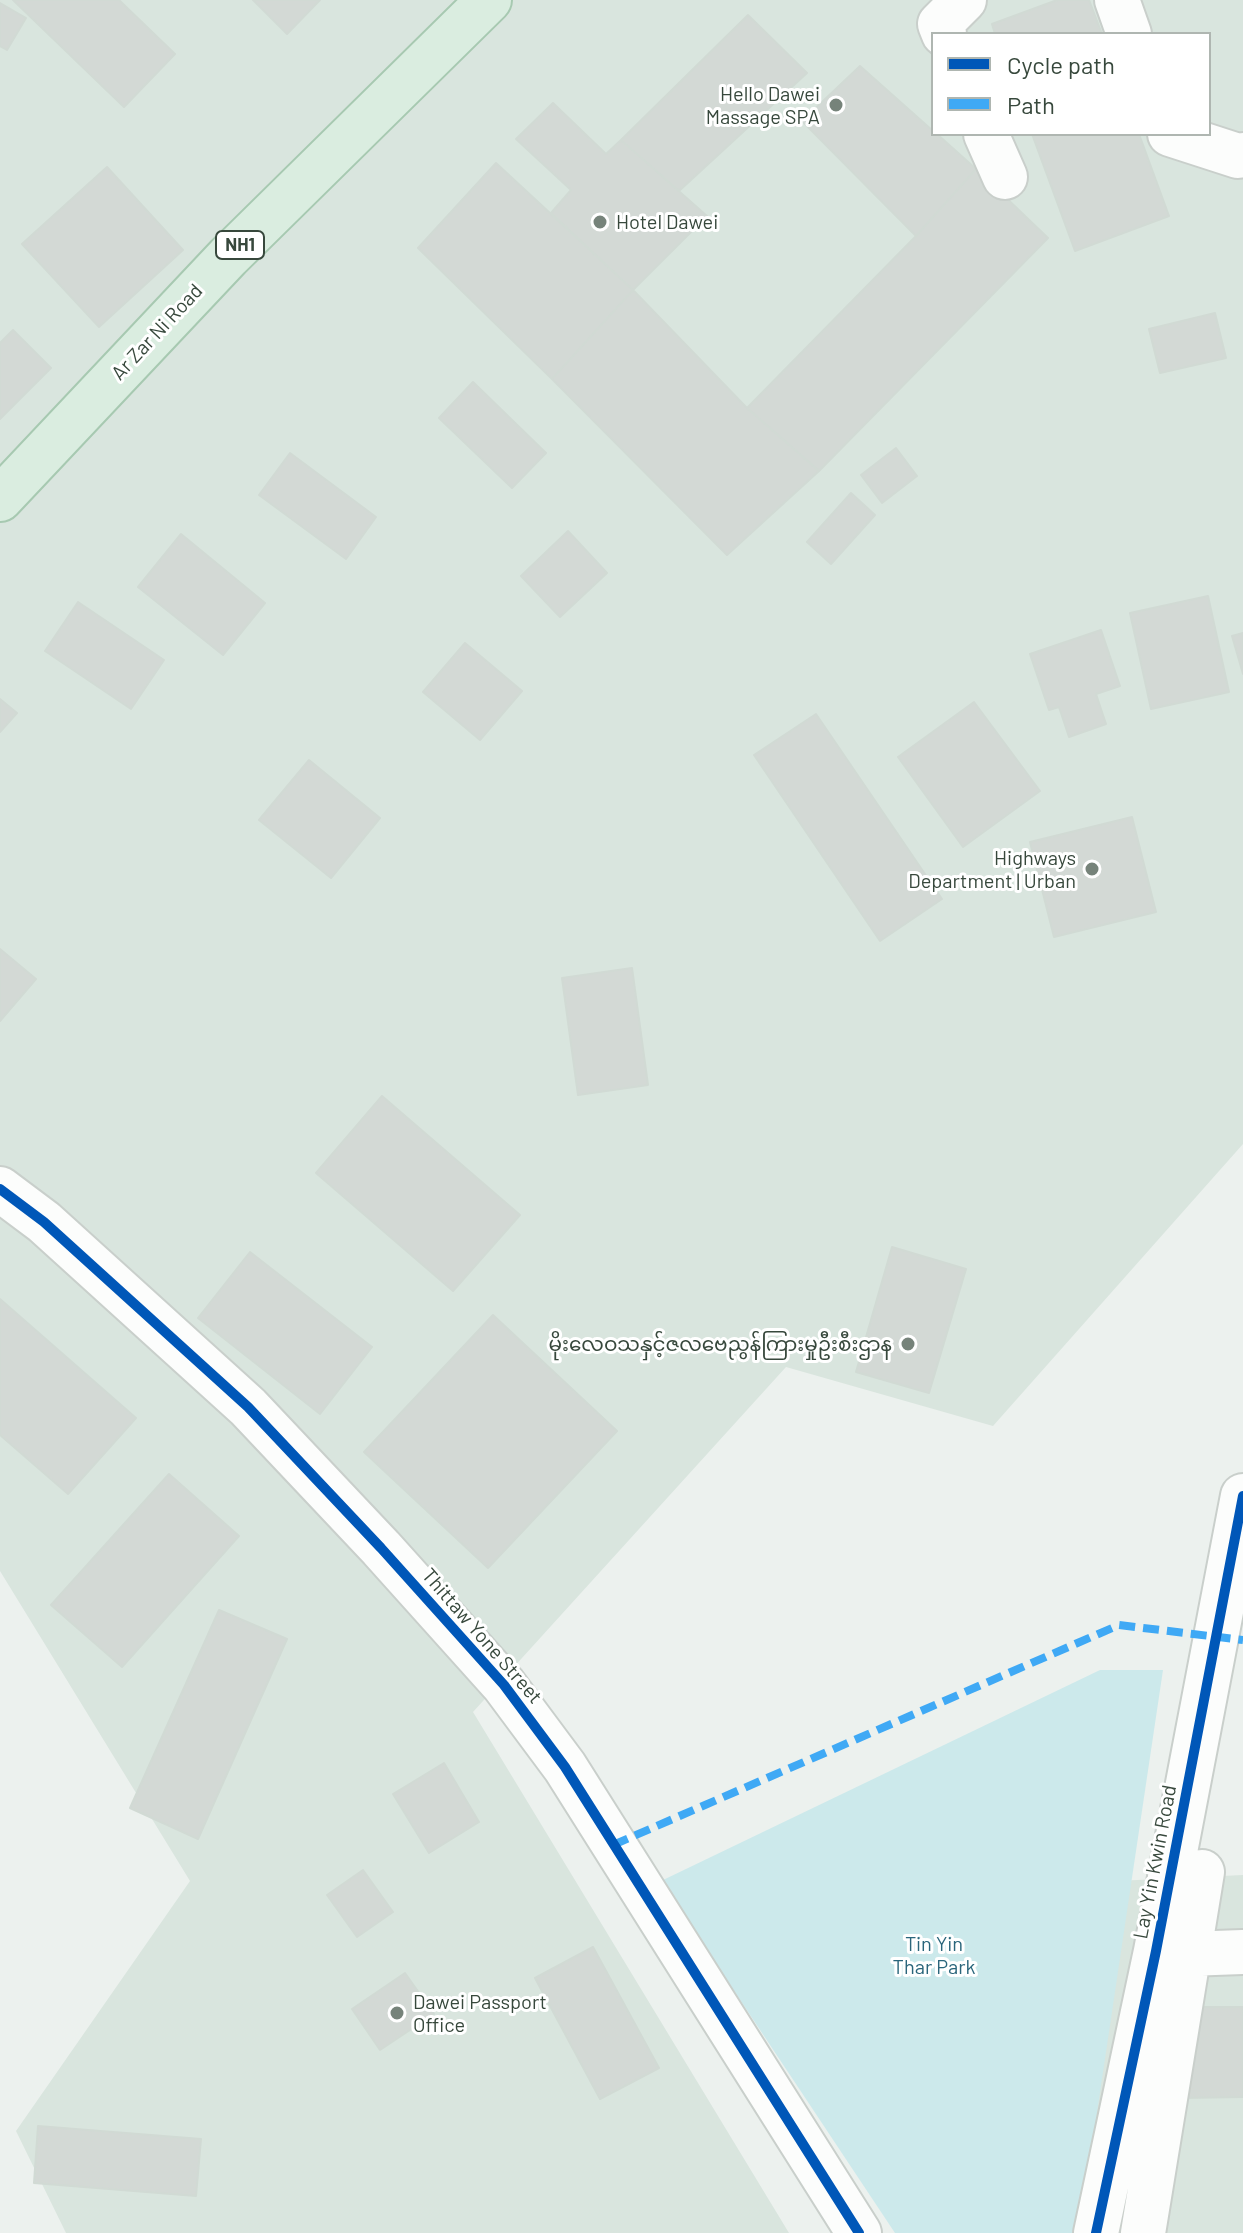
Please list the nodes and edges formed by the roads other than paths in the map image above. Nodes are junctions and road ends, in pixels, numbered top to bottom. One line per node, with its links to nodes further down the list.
1 (489, 0): 10 (highway, Ar Zar Ni Road / NH1)
2 (964, 0): 4 (street)
3 (1117, 0): 5 (street)
4 (943, 32)
5 (1128, 32)
6 (987, 136): 9 (street)
7 (1176, 136): 8 (street)
8 (1243, 155)
9 (1005, 177)
10 (0, 499)
11 (0, 1189): 16 (street, Thittaw Yone Street)
12 (1243, 1496): 14 (street, Lay Yin Kwin Road)
13 (1243, 1649): 14 (street, Lay Yin Kwin Road)
14 (1171, 1952): 15 (street); 17 (street, Lay Yin Kwin Road); 18 (street, Lay Yin Kwin Road)
15 (1243, 1952)
16 (859, 2233)
17 (1096, 2233)
18 (1143, 2233)

